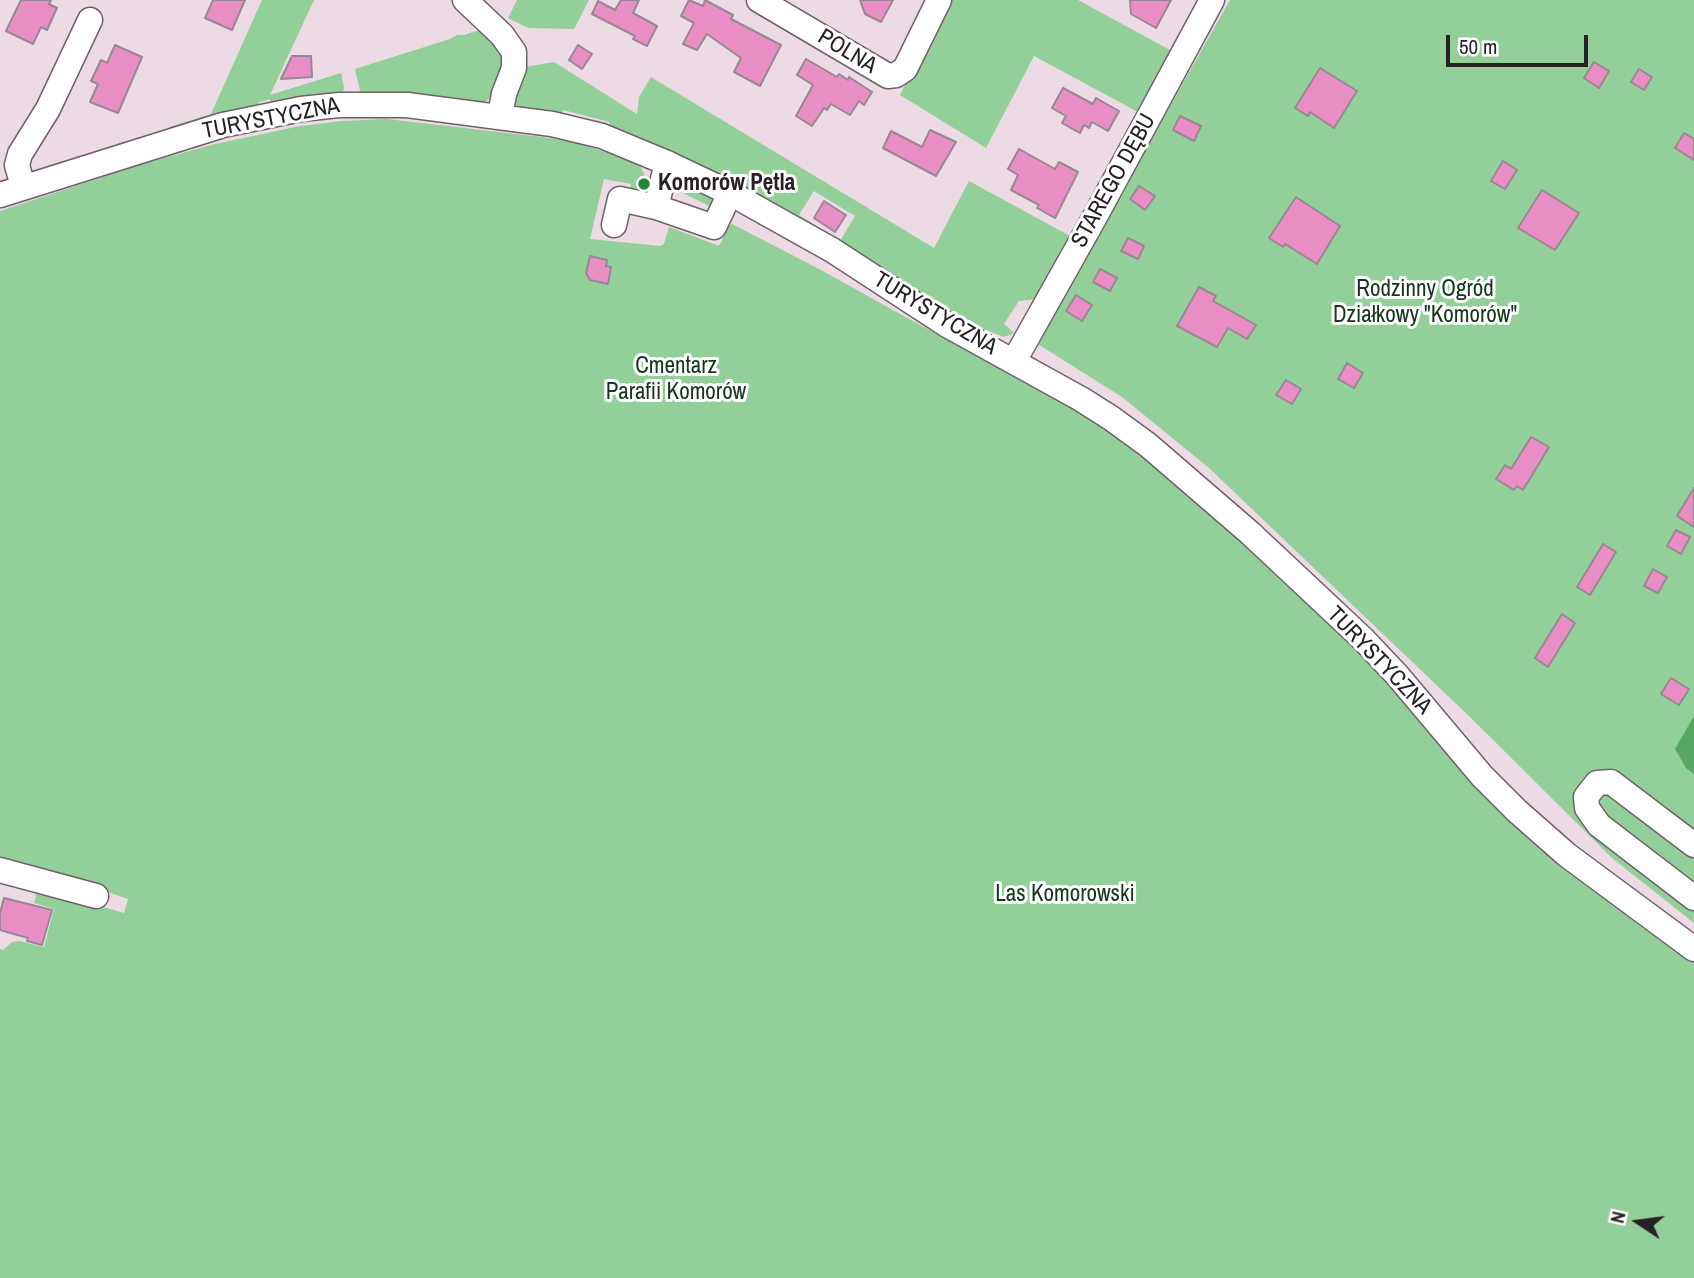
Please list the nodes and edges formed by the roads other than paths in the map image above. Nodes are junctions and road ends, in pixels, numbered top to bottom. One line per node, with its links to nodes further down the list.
1 (465, 0): 6 (street)
2 (760, 0): 3 (street, POLNA)
3 (939, 0)
4 (1213, 0): 12 (street, STAREGO DĘBU)
5 (90, 20): 8 (street)
6 (500, 116): 7 (street, TURYSTYCZNA); 8 (street, TURYSTYCZNA)
7 (667, 163): 9 (street, TURYSTYCZNA); 10 (street)
8 (11, 191)
9 (730, 193): 10 (street); 12 (street, TURYSTYCZNA)
10 (656, 207): 11 (street)
11 (614, 225)
12 (1014, 360): 17 (street, TURYSTYCZNA)
13 (1694, 845): 16 (street)
14 (0, 870): 15 (street)
15 (96, 896)
16 (1694, 898)
17 (1694, 949)

